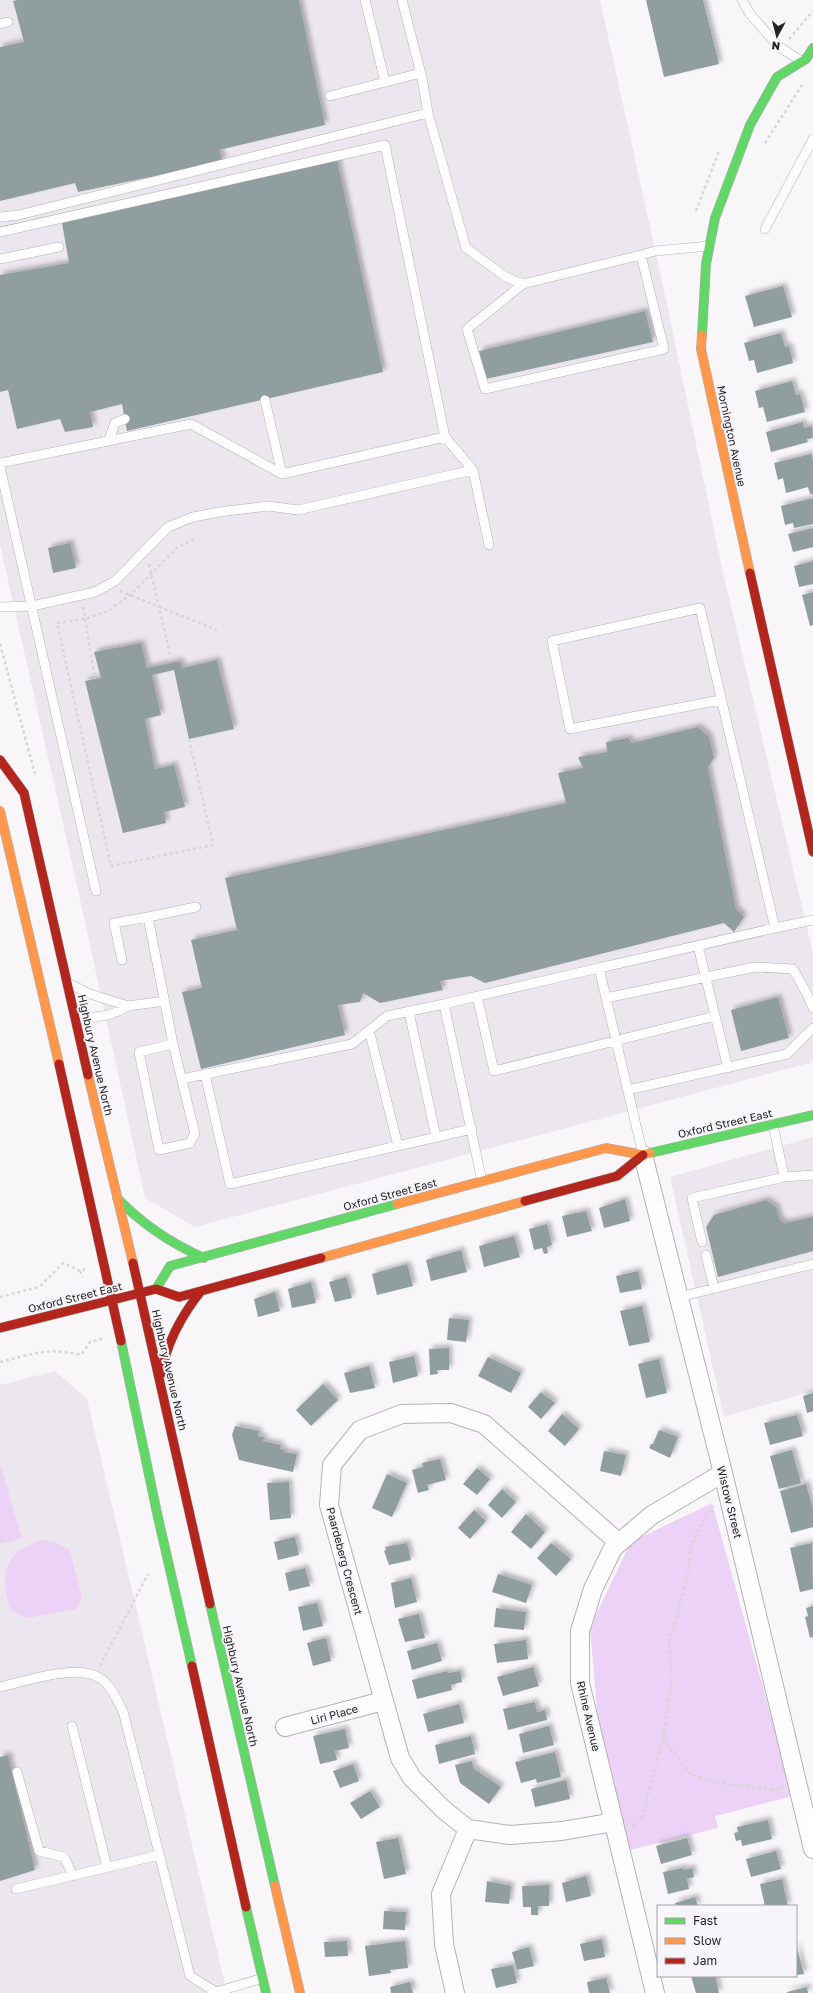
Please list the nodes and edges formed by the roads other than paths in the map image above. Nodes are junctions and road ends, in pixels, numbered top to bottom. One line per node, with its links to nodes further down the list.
1 (365, 0): 7 (lane)
2 (402, 0): 6 (lane)
3 (742, 0): 5 (lane)
4 (813, 48): 5 (main road, Mornington Avenue)
5 (802, 61): 14 (main road, Mornington Avenue)
6 (421, 73): 7 (lane); 9 (lane)
7 (385, 82): 8 (lane)
8 (330, 96)
9 (428, 113): 11 (lane); 18 (lane)
10 (813, 139): 12 (lane)
11 (0, 217)
12 (765, 229)
13 (0, 232): 21 (lane)
14 (709, 246): 16 (lane); 33 (main road, Mornington Avenue)
15 (59, 247): 17 (lane)
16 (641, 255): 18 (lane); 18 (lane)
17 (0, 259)
18 (523, 284)
19 (265, 400): 26 (lane)
20 (125, 419): 22 (lane)
21 (445, 437): 25 (lane); 26 (lane)
22 (109, 440): 23 (lane); 26 (lane)
23 (0, 463)
24 (0, 467): 28 (lane)
25 (473, 470): 27 (lane); 28 (lane)
26 (282, 474)
27 (489, 546)
28 (32, 606): 29 (lane); 34 (lane)
29 (0, 607)
30 (720, 700): 30 (lane); 38 (lane)
31 (0, 760): 43 (main road, Highbury Avenue North)
32 (0, 811): 80 (main road)
33 (813, 852)
34 (96, 891)
35 (196, 907): 36 (lane)
36 (148, 917): 40 (lane); 46 (lane)
37 (813, 920): 38 (lane)
38 (775, 928): 39 (lane)
39 (698, 946): 41 (lane); 42 (lane)
40 (122, 960)
41 (599, 968): 44 (lane); 45 (lane)
42 (705, 977): 45 (lane); 49 (lane); 51 (lane)
43 (67, 982): 48 (lane); 52 (main road, Highbury Avenue North)
44 (477, 996): 47 (lane); 55 (lane)
45 (606, 998): 55 (lane)
46 (165, 1001): 48 (lane); 56 (lane)
47 (444, 1004): 50 (lane); 63 (lane)
48 (128, 1006): 52 (lane)
49 (813, 1008)
50 (409, 1012): 54 (lane); 64 (lane)
51 (715, 1016): 55 (lane); 57 (lane)
52 (75, 1019): 70 (main road, Highbury Avenue North)
53 (813, 1028): 57 (lane)
54 (369, 1030): 58 (lane); 65 (lane)
55 (616, 1040): 60 (lane)
56 (173, 1044): 59 (lane); 59 (lane)
57 (728, 1068): 60 (lane)
58 (205, 1074): 59 (lane); 65 (lane)
59 (182, 1080)
60 (628, 1090): 66 (lane)
61 (813, 1115): 62 (main road, Oxford Street East)
62 (773, 1124): 66 (main road, Oxford Street East); 68 (lane)
63 (472, 1129): 64 (lane); 69 (lane)
64 (436, 1137): 65 (lane)
65 (398, 1146)
66 (644, 1155): 69 (main road, Oxford Street East); 77 (main road, Oxford Street East); 79 (street, Wistow Street)
67 (813, 1175): 68 (lane)
68 (784, 1177): 71 (lane)
69 (482, 1181): 73 (main road, Oxford Street East)
70 (116, 1198): 73 (main road); 78 (main road, Highbury Avenue North)
71 (702, 1242)
72 (706, 1255): 75 (lane)
73 (204, 1258): 76 (main road, Oxford Street East)
74 (813, 1264): 75 (lane)
75 (714, 1288): 79 (lane)
76 (156, 1289): 77 (main road, Oxford Street East); 78 (main road, Oxford Street East)
77 (202, 1291): 82 (main road)
78 (140, 1292): 80 (main road, Oxford Street East); 82 (main road, Highbury Avenue North)
79 (679, 1297): 83 (street, Wistow Street)
80 (111, 1300): 81 (main road, Oxford Street East); 97 (main road)
81 (0, 1328)
82 (160, 1379): 99 (main road, Highbury Avenue North)
83 (723, 1473): 84 (street, Rhine Avenue); 92 (street, Wistow Street)
84 (619, 1543): 86 (street, Paardeberg Crescent); 90 (street, Rhine Avenue)
85 (0, 1687): 93 (lane)
86 (383, 1702): 88 (street, Liri Place); 91 (street, Paardeberg Crescent)
87 (72, 1726): 94 (lane)
88 (285, 1727)
89 (17, 1772): 95 (lane)
90 (622, 1825): 91 (street); 101 (street, Rhine Avenue)
91 (468, 1829): 100 (street)
92 (813, 1849)
93 (159, 1854): 94 (lane); 97 (lane)
94 (107, 1867): 95 (lane)
95 (73, 1876): 96 (lane)
96 (16, 1890)
97 (263, 1978): 98 (main road)
98 (266, 1993)
99 (300, 1993)
100 (455, 1993)
101 (655, 1993)

